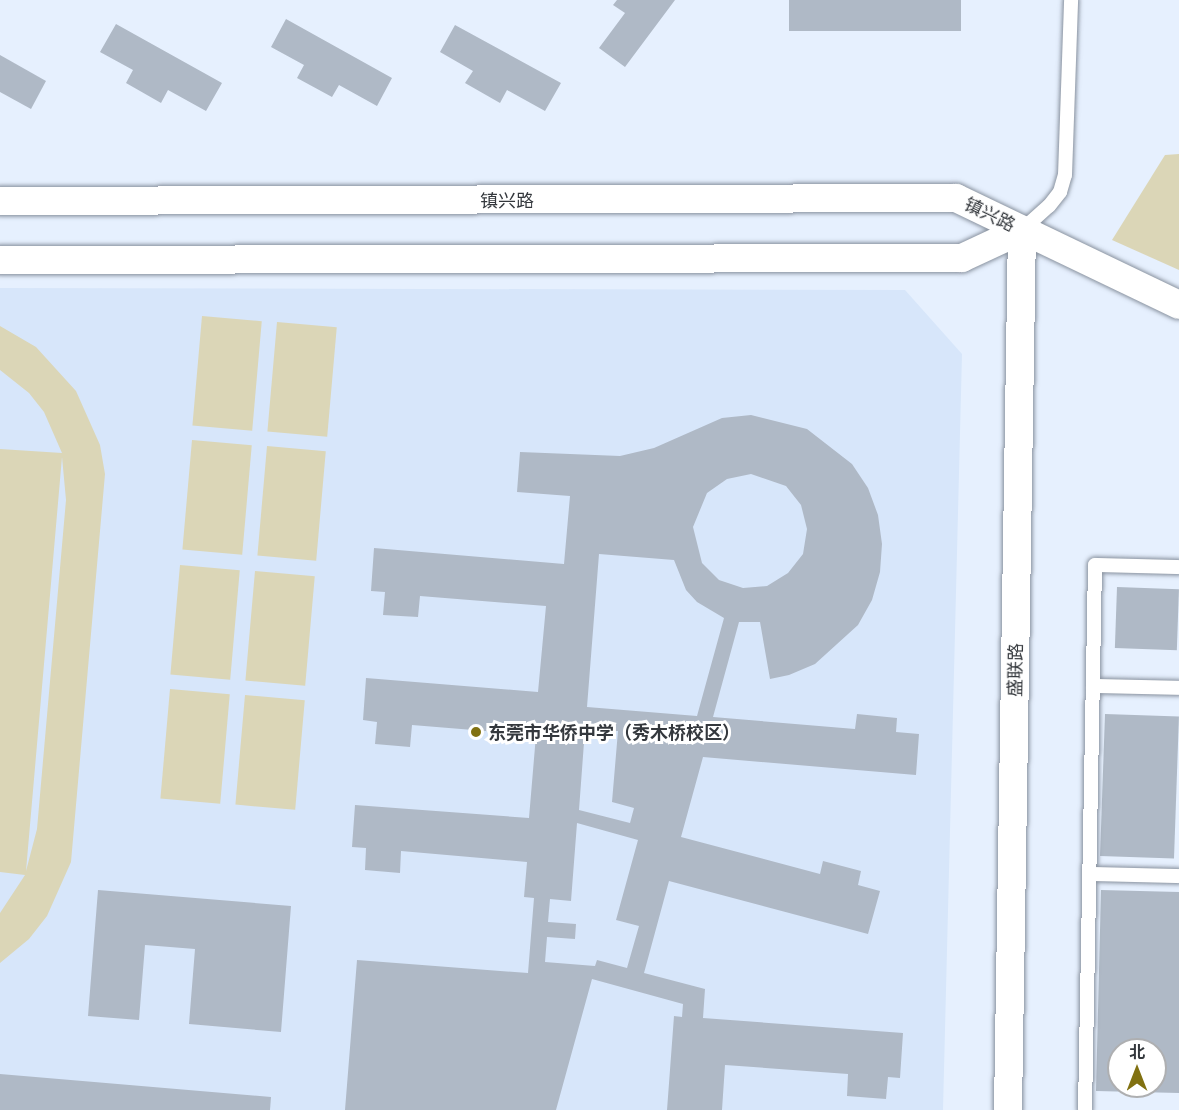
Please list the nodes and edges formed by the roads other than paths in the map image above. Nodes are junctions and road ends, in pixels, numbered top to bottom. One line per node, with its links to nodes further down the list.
1 (1071, 0): 3 (lane)
2 (0, 201): 3 (street, 镇兴路)
3 (1022, 230): 4 (street, 镇兴路); 5 (street); 11 (street, 盛联路)
4 (0, 260)
5 (1179, 305)
6 (1179, 567): 7 (lane)
7 (1093, 686): 8 (lane); 9 (lane)
8 (1179, 688)
9 (1090, 874): 10 (lane); 12 (lane)
10 (1179, 876)
11 (1008, 1110)
12 (1085, 1110)

